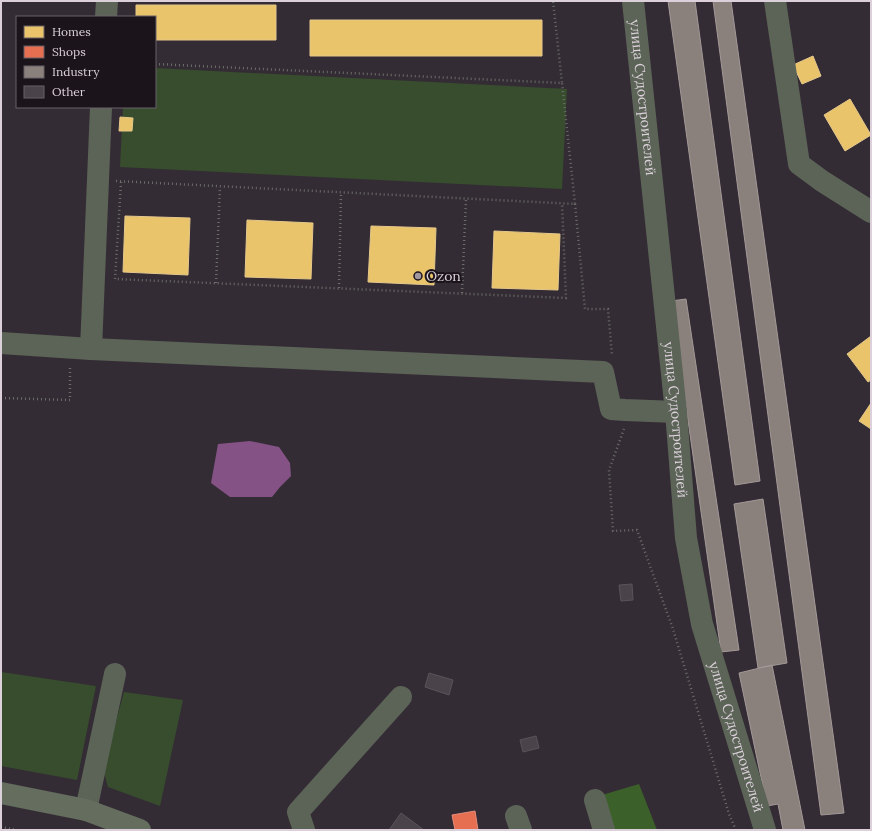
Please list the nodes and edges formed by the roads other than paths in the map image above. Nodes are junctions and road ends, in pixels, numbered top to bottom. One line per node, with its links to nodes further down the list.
1 (107, 1): 4 (street)
2 (633, 1): 9 (street, улица Судостроителей)
3 (775, 1): 6 (street)
4 (106, 16)
5 (101, 108): 8 (street)
6 (871, 212)
7 (1, 343): 8 (street)
8 (91, 349): 9 (street)
9 (676, 412): 18 (street, улица Судостроителей)
10 (115, 674): 14 (street)
11 (401, 697): 16 (street)
12 (1, 792): 14 (main road)
13 (595, 800): 17 (street)
14 (86, 810): 15 (main road)
15 (140, 830)
16 (304, 830)
17 (604, 830)
18 (766, 830)

